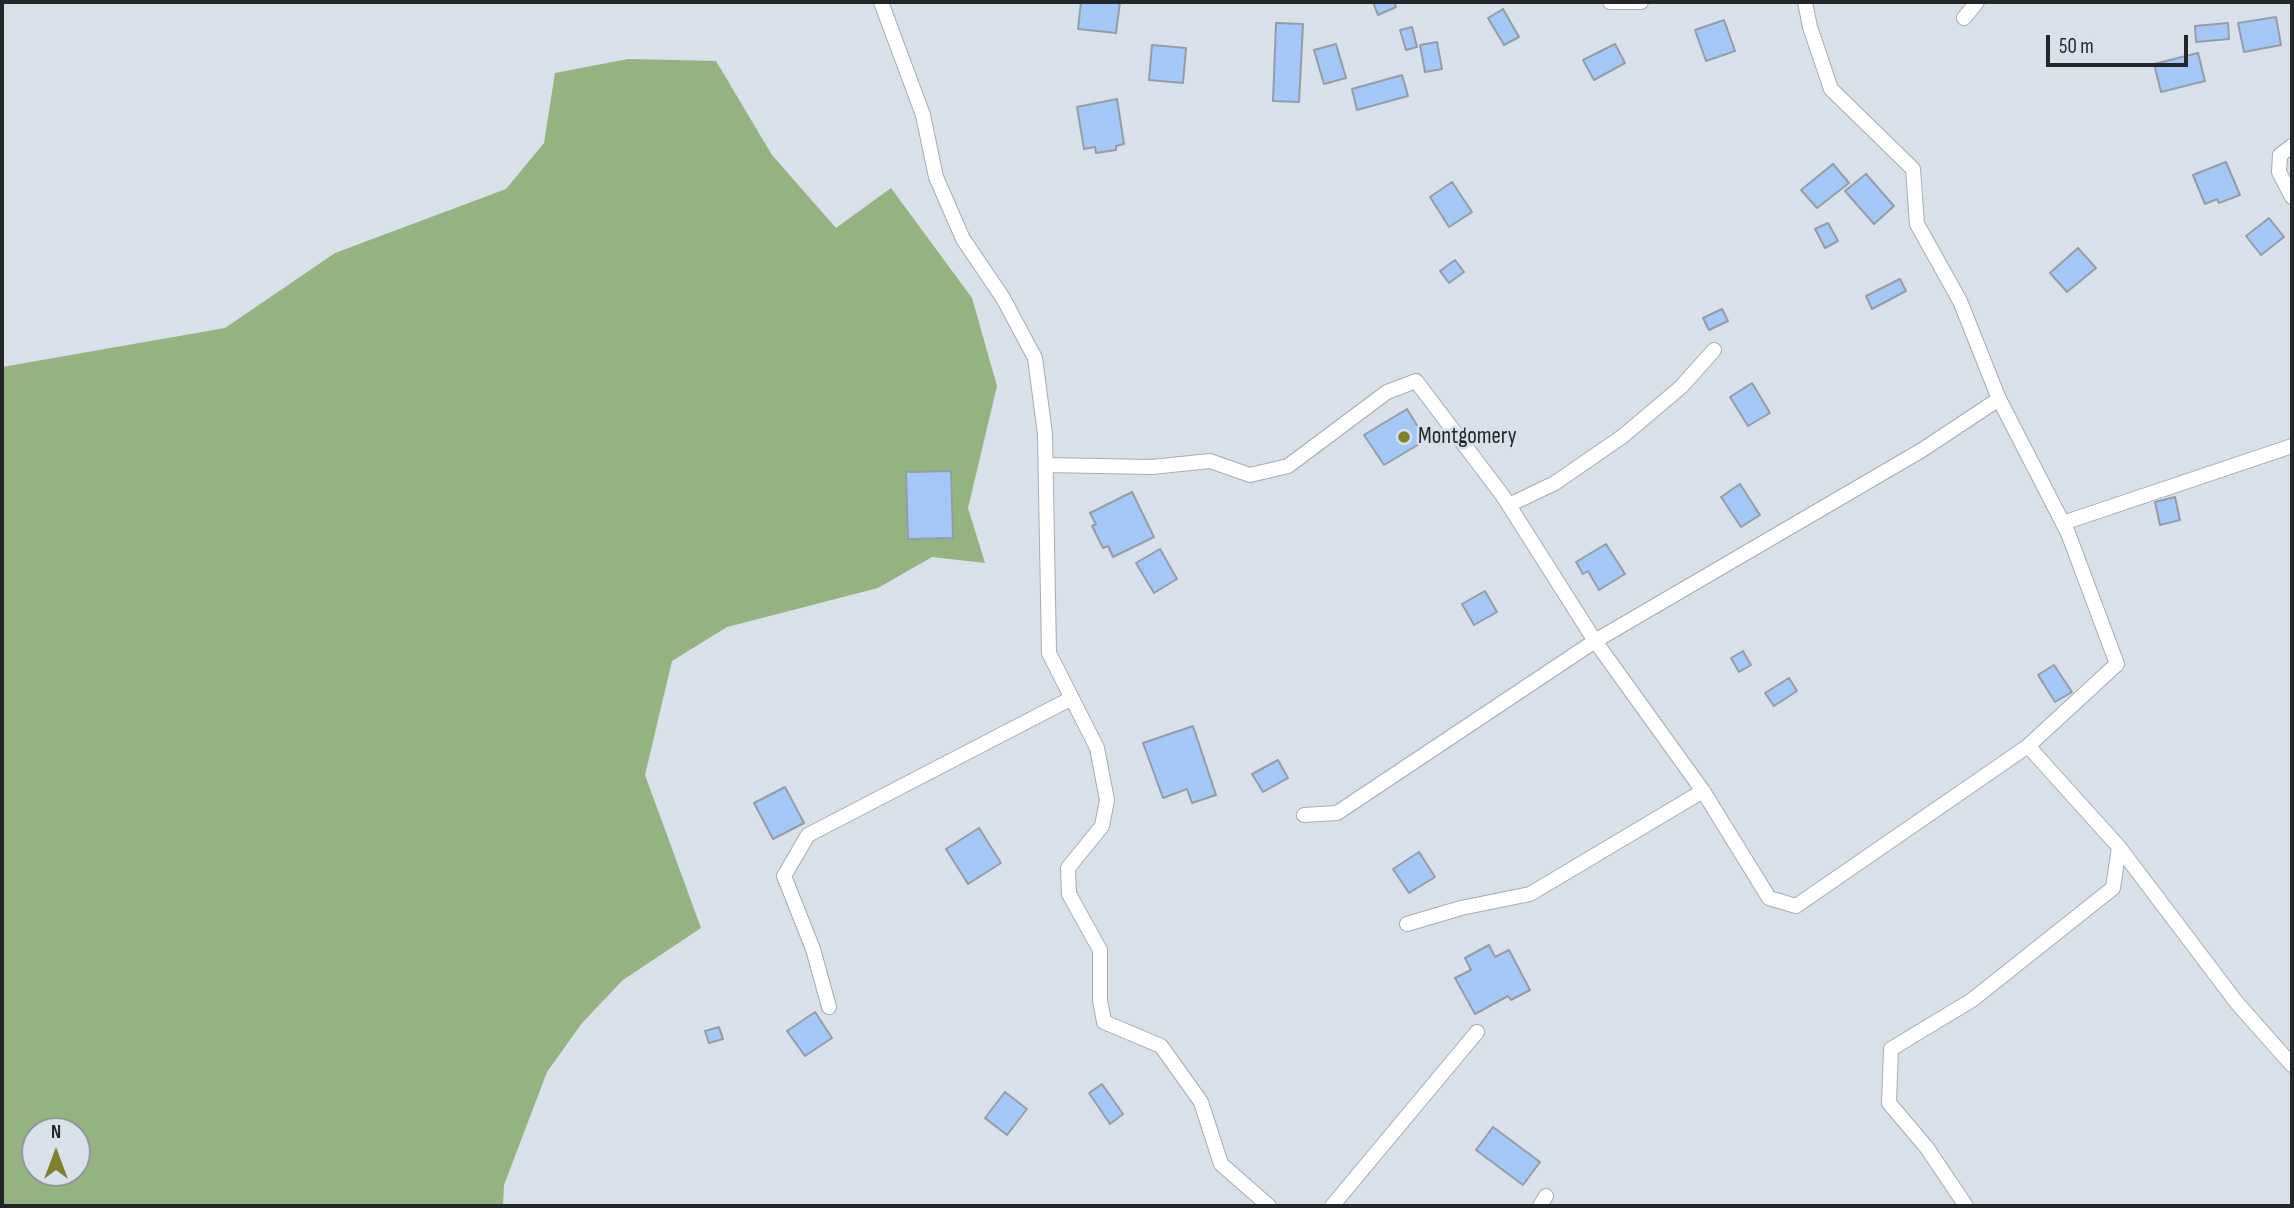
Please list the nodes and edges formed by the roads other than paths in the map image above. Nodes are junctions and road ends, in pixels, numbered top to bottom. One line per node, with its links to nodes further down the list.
1 (881, 2): 12 (street)
2 (1610, 2): 3 (street)
3 (1641, 2)
4 (1805, 2): 10 (street)
5 (1977, 2): 6 (street)
6 (1964, 18)
7 (2292, 146): 8 (street)
8 (2292, 197)
9 (1714, 350): 13 (street)
10 (1999, 399): 14 (street); 15 (street)
11 (2292, 446): 14 (street)
12 (1046, 465): 13 (street); 16 (street)
13 (1509, 505): 15 (street)
14 (2063, 523): 17 (street)
15 (1595, 641): 18 (street); 19 (street)
16 (1072, 698): 22 (street); 25 (street)
17 (2028, 746): 18 (street); 20 (street)
18 (1703, 791): 21 (street)
19 (1304, 815)
20 (2119, 847): 24 (street); 27 (street)
21 (1407, 924)
22 (829, 1007)
23 (1477, 1032): 26 (street)
24 (2292, 1065)
25 (1269, 1206)
26 (1332, 1206)
27 (1966, 1206)

